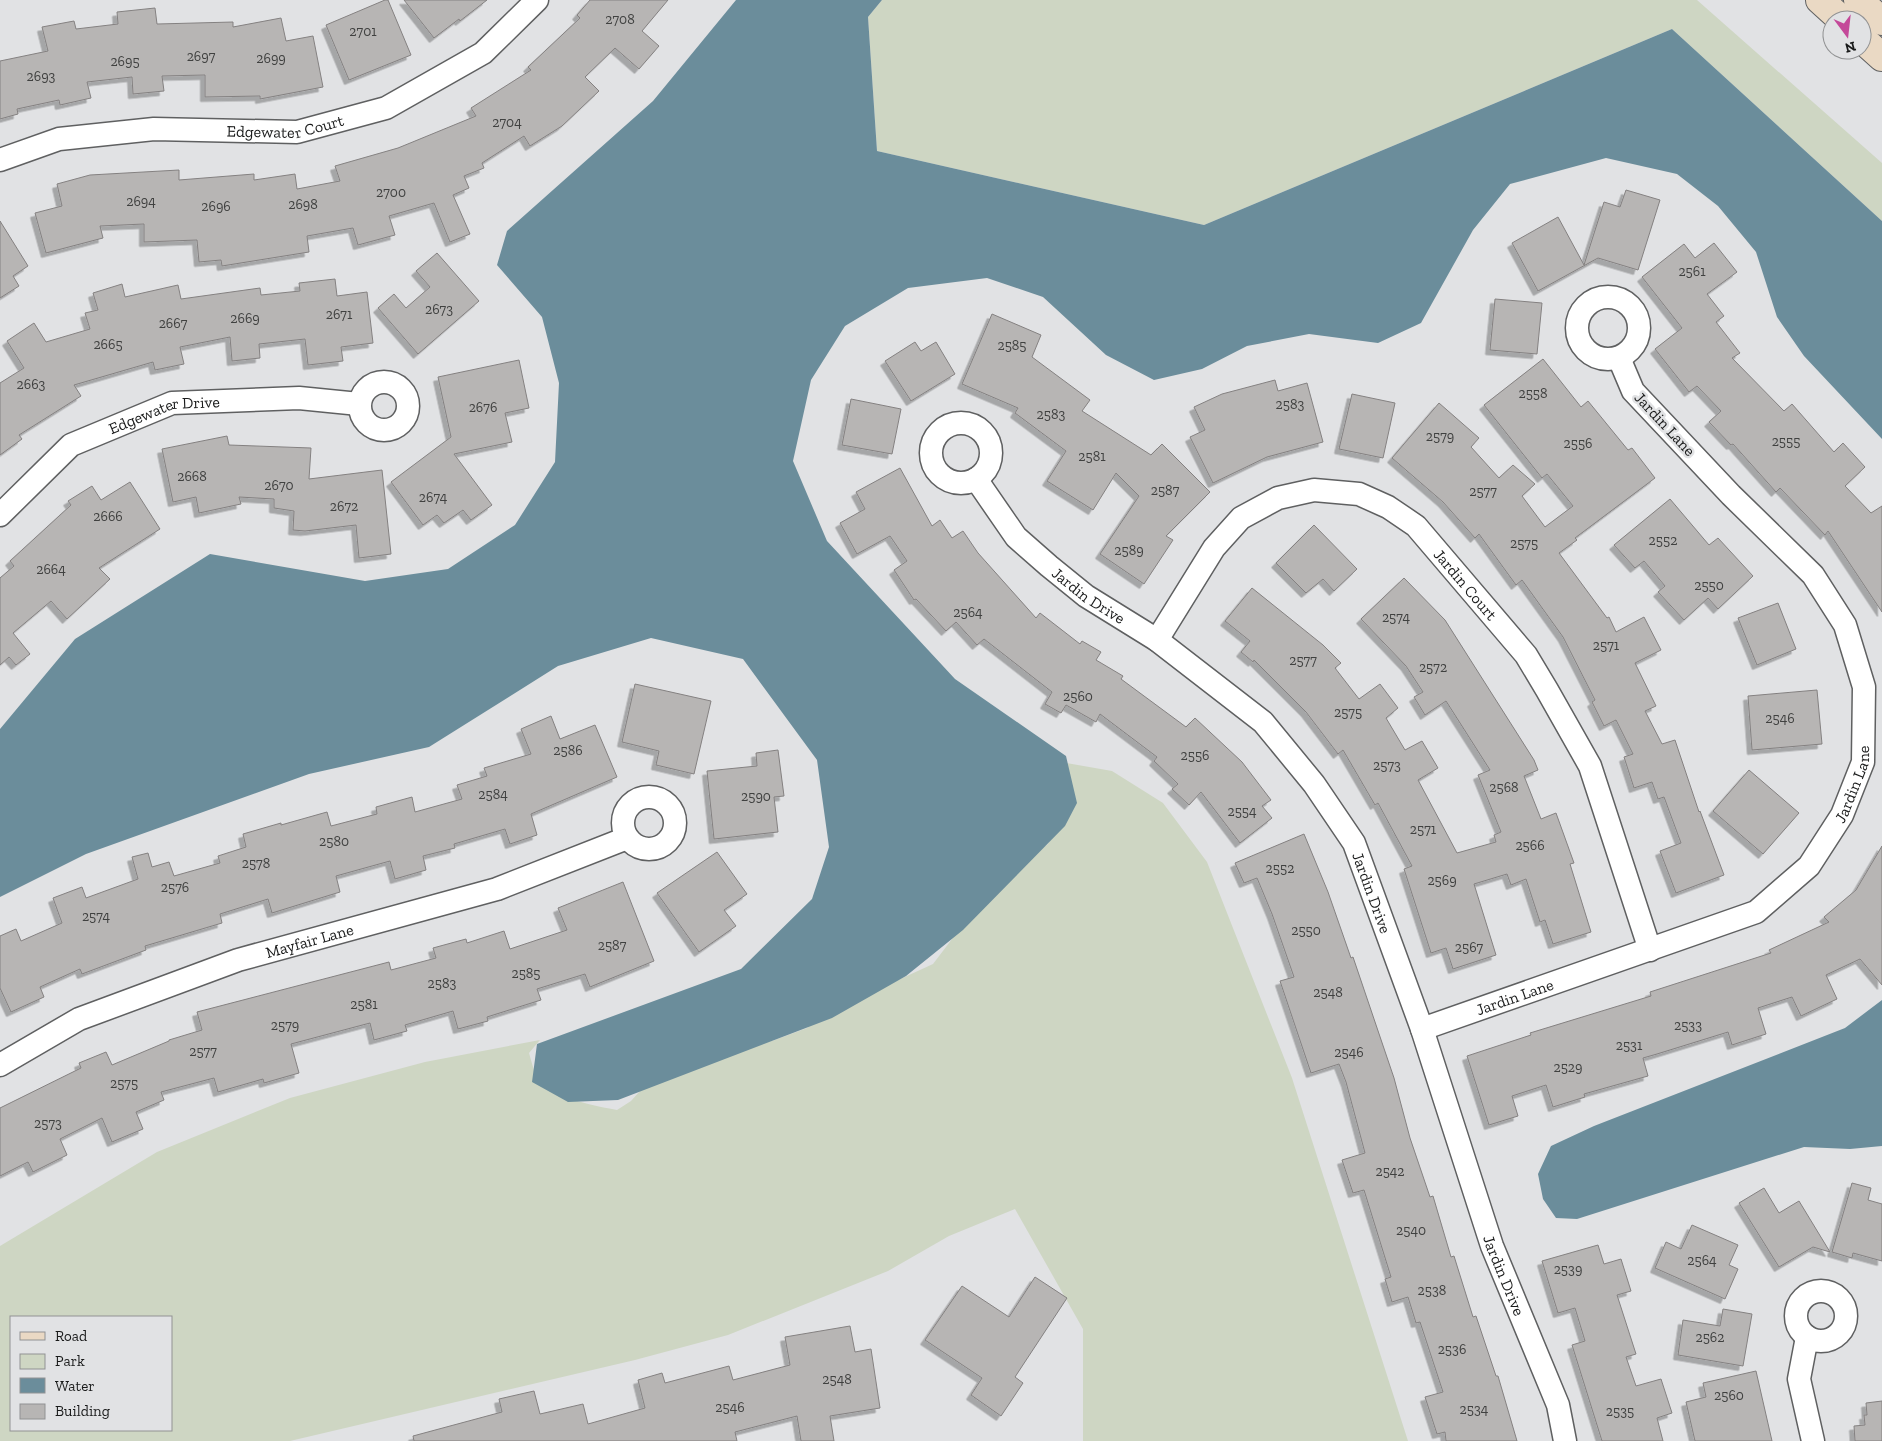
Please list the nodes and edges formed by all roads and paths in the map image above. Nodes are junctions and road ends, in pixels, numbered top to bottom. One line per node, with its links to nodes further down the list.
1 (537, 0): 8 (street, Edgewater Court)
2 (1820, 0): 4 (street)
3 (1858, 0): 5 (street)
4 (1831, 10)
5 (1882, 22)
6 (1872, 48): 7 (street)
7 (1882, 57)
8 (0, 160)
9 (1619, 358): 15 (street, Jardin Lane)
10 (359, 404): 12 (street, Edgewater Drive)
11 (976, 480): 13 (street, Jardin Drive)
12 (0, 515)
13 (1158, 640): 15 (street, Jardin Court); 16 (street, Jardin Drive)
14 (627, 838): 17 (street, Mayfair Lane)
15 (1650, 950): 16 (street, Jardin Lane)
16 (1422, 1029): 19 (street, Jardin Drive)
17 (0, 1065)
18 (1807, 1337): 20 (street)
19 (1565, 1441)
20 (1813, 1441)

